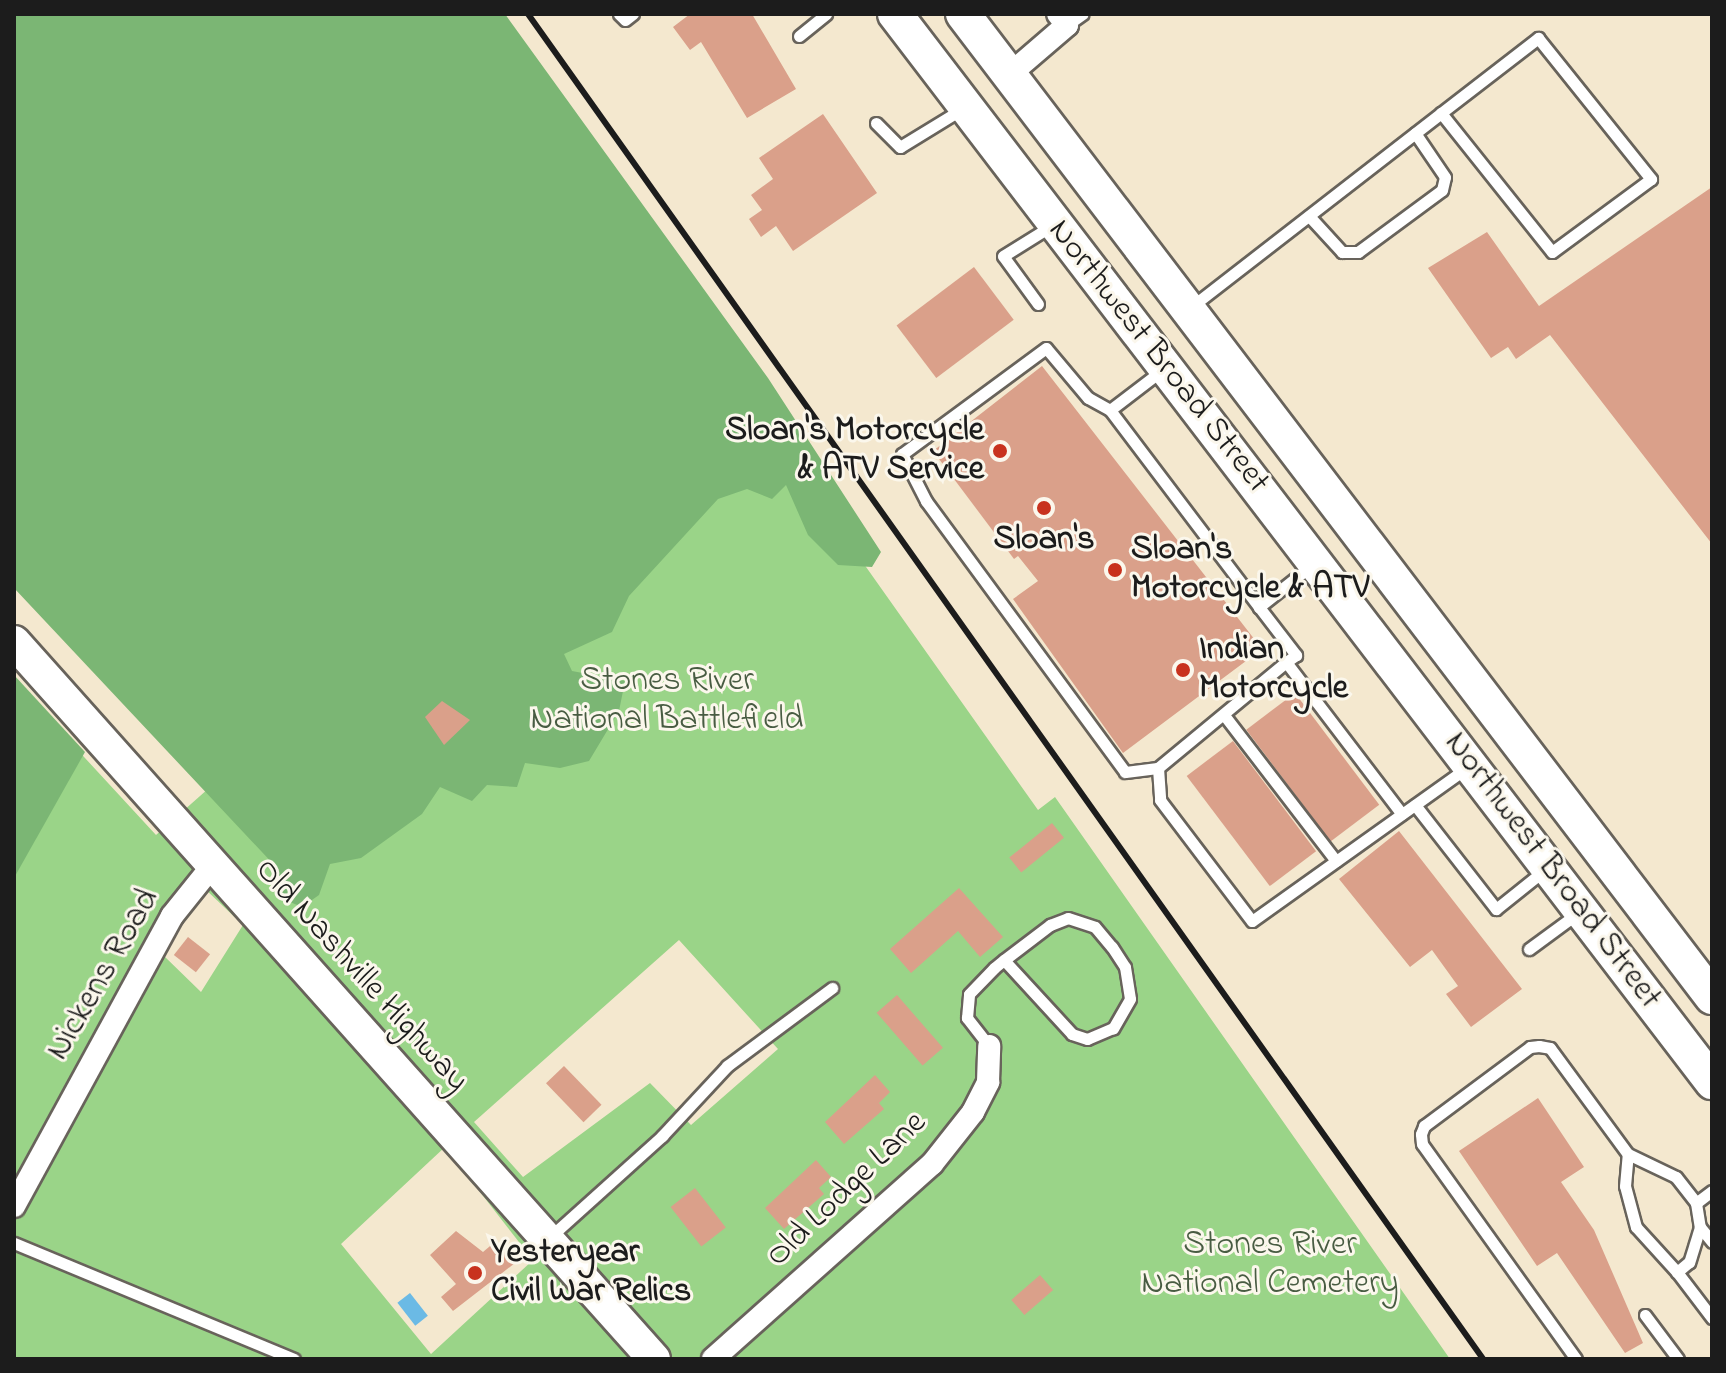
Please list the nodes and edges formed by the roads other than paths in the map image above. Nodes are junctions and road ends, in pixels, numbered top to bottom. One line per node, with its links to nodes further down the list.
1 (619, 14): 2 (lane)
2 (633, 14)
3 (826, 14): 7 (lane)
4 (895, 14): 9 (main road, Northwest Broad Street)
5 (963, 14): 8 (main road, Northwest Broad Street)
6 (1069, 18): 8 (street)
7 (799, 36)
8 (1010, 74): 9 (main road); 16 (main road, Northwest Broad Street)
9 (966, 107): 11 (lane); 14 (main road, Northwest Broad Street)
10 (1441, 113): 10 (lane); 12 (lane)
11 (876, 123)
12 (1415, 133): 13 (lane); 13 (lane)
13 (1309, 216): 16 (lane)
14 (1055, 223): 15 (lane); 17 (main road, Northwest Broad Street)
15 (1038, 304)
16 (1187, 310): 17 (main road); 24 (main road, Northwest Broad Street)
17 (1155, 356): 18 (lane); 19 (main road, Northwest Broad Street)
18 (1110, 410): 20 (lane); 26 (lane)
19 (1316, 563): 20 (lane); 25 (main road, Northwest Broad Street)
20 (1259, 607): 22 (lane)
21 (14, 642): 30 (main road, Old Nashville Highway)
22 (1286, 662): 23 (lane); 28 (lane)
23 (1224, 715): 26 (lane); 29 (lane)
24 (1510, 734): 25 (main road); 36 (main road, Northwest Broad Street)
25 (1472, 765): 27 (lane); 31 (main road, Northwest Broad Street)
26 (1158, 768): 29 (lane)
27 (1415, 805): 28 (lane); 31 (lane)
28 (1402, 814): 29 (lane)
29 (1336, 861)
30 (212, 866): 42 (street, Nickens Road); 44 (main road, Old Nashville Highway)
31 (1549, 866): 32 (main road, Northwest Broad Street)
32 (1582, 910): 33 (lane); 38 (main road, Northwest Broad Street)
33 (1529, 949)
34 (1004, 960): 34 (lane); 37 (lane)
35 (832, 988): 44 (lane)
36 (1712, 997)
37 (989, 1046): 52 (street, Old Lodge Lane)
38 (1712, 1082)
39 (1628, 1154): 41 (lane); 47 (lane); 53 (lane)
40 (1712, 1191): 41 (lane)
41 (1696, 1203): 43 (lane)
42 (14, 1206)
43 (1700, 1227): 45 (lane); 47 (lane)
44 (546, 1240): 51 (main road, Old Nashville Highway)
45 (1712, 1242)
46 (14, 1243): 50 (lane)
47 (1677, 1272): 49 (lane)
48 (1645, 1315): 54 (lane)
49 (1712, 1318)
50 (294, 1359)
51 (654, 1359)
52 (713, 1359)
53 (1576, 1359)
54 (1678, 1359)

